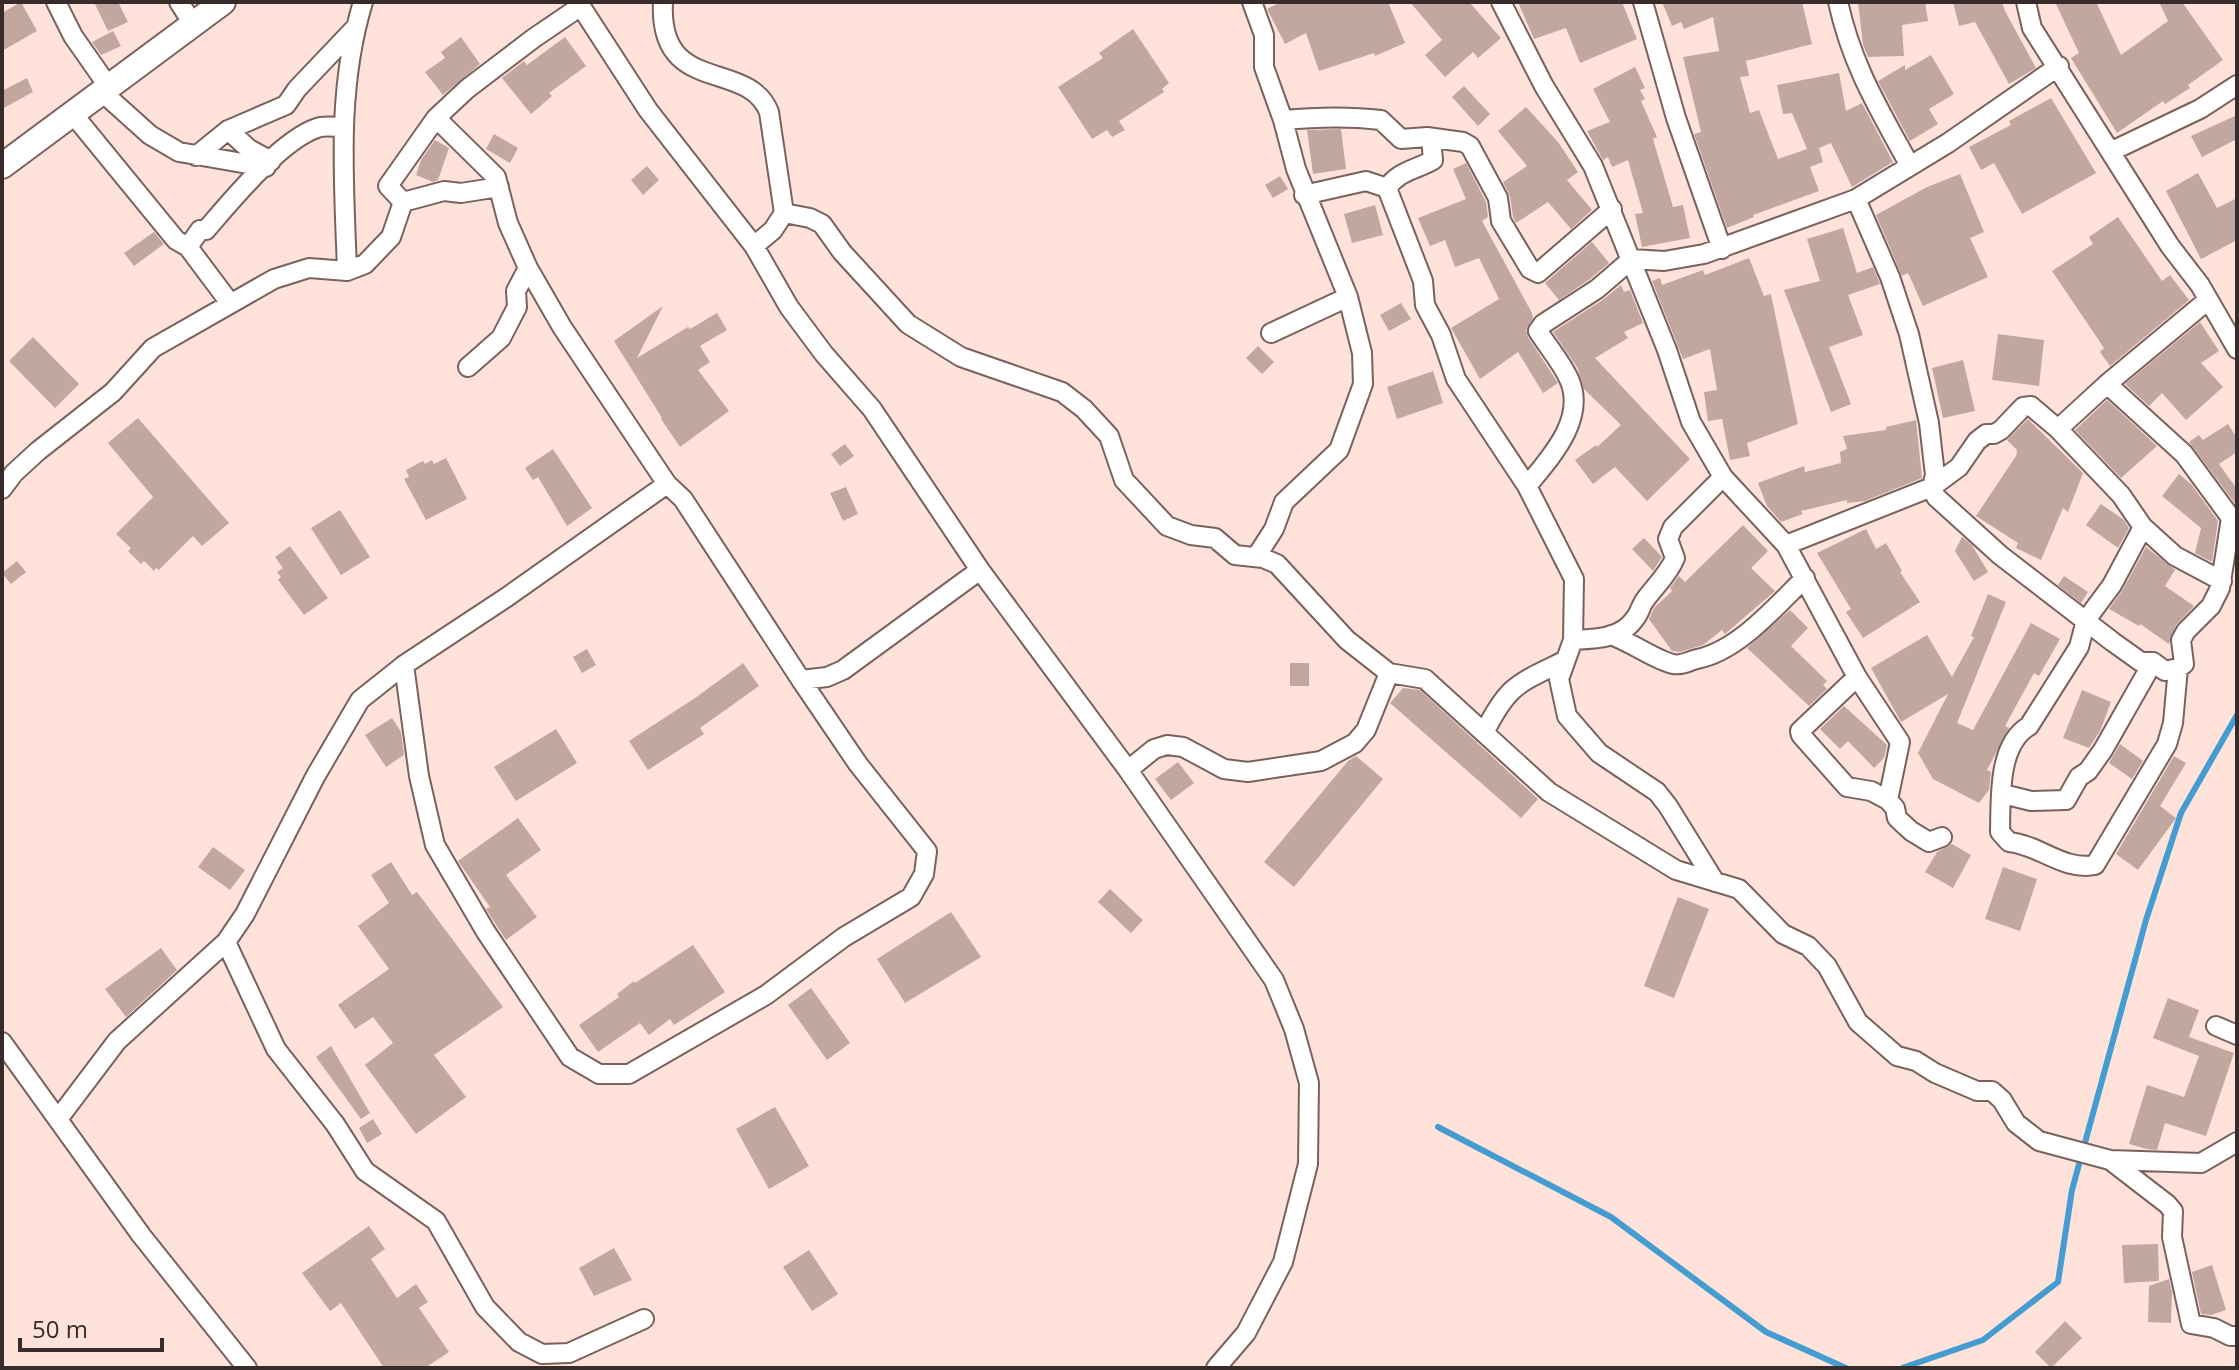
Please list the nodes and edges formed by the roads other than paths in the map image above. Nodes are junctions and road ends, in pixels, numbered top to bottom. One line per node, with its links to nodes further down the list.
1 (56, 2): 16 (street)
2 (179, 2): 12 (street)
3 (223, 2): 12 (main road)
4 (363, 2): 13 (street)
5 (663, 2): 34 (street)
6 (1252, 2): 19 (street)
7 (1501, 2): 33 (street)
8 (1643, 2): 37 (street)
9 (1838, 2): 27 (street)
10 (2026, 2): 14 (street)
11 (580, 4): 18 (street); 35 (street)
12 (193, 24): 16 (main road)
13 (356, 27): 20 (street); 21 (street)
14 (2059, 66): 23 (street); 27 (street)
15 (2237, 85): 23 (street)
16 (104, 88): 17 (main road); 24 (street)
17 (72, 113): 26 (main road); 36 (street)
18 (436, 118): 28 (street); 32 (street)
19 (1283, 120): 22 (street); 30 (street)
20 (342, 127): 25 (street); 40 (street)
21 (228, 130): 24 (street); 25 (street)
22 (1431, 138): 29 (street); 33 (street)
23 (2112, 151): 42 (street)
24 (196, 156): 25 (street)
25 (268, 164): 36 (street)
26 (2, 166)
27 (1910, 166): 31 (street)
28 (499, 187): 32 (street); 39 (street)
29 (1387, 188): 30 (street); 51 (street)
30 (1304, 195): 41 (street)
31 (1856, 199): 37 (street); 52 (street)
32 (403, 202): 40 (street)
33 (1612, 209): 38 (street)
34 (784, 213): 35 (street); 57 (street)
35 (754, 246): 58 (street)
36 (188, 247): 43 (street)
37 (1722, 249): 38 (street)
38 (1632, 259): 49 (street); 51 (street)
39 (528, 268): 46 (street); 50 (street)
40 (347, 271): 43 (street)
41 (1348, 297): 44 (street); 57 (street)
42 (2208, 300): 45 (street); 47 (street)
43 (230, 303): 53 (street)
44 (1271, 333)
45 (2237, 349)
46 (468, 367)
47 (2107, 384): 48 (street); 54 (street)
48 (2058, 429): 52 (street); 55 (street)
49 (1723, 477): 56 (street); 62 (street)
50 (667, 484): 66 (street); 70 (street)
51 (1527, 486): 63 (street)
52 (1932, 487): 56 (street); 61 (street)
53 (2, 489)
54 (2234, 516): 60 (street)
55 (2143, 527): 60 (street); 61 (street)
56 (1786, 545): 59 (street)
57 (1256, 557): 68 (street)
58 (980, 570): 70 (street); 72 (street)
59 (1805, 578): 62 (street); 69 (street)
60 (2222, 581): 67 (street)
61 (2086, 620): 65 (street); 73 (street)
62 (1611, 635): 63 (street)
63 (1573, 640): 64 (street)
64 (1564, 661): 71 (street); 76 (street)
65 (2153, 662): 67 (street); 73 (street)
66 (404, 665): 70 (street); 77 (street)
67 (2178, 668): 73 (street)
68 (1389, 673): 71 (street); 72 (street)
69 (1857, 677): 74 (street); 74 (street)
70 (801, 680)
71 (1484, 733): 76 (street)
72 (1128, 770): 87 (street)
73 (2003, 794)
74 (1888, 800): 75 (street)
75 (1942, 837)
76 (1715, 882): 83 (street)
77 (226, 942): 81 (street); 84 (street)
78 (2216, 1026): 79 (street)
79 (2237, 1035)
80 (2, 1042): 81 (street)
81 (58, 1119): 86 (street)
82 (2237, 1142): 83 (street)
83 (2110, 1160): 85 (street)
84 (644, 1319)
85 (2237, 1336)
86 (247, 1368)
87 (1216, 1368)

